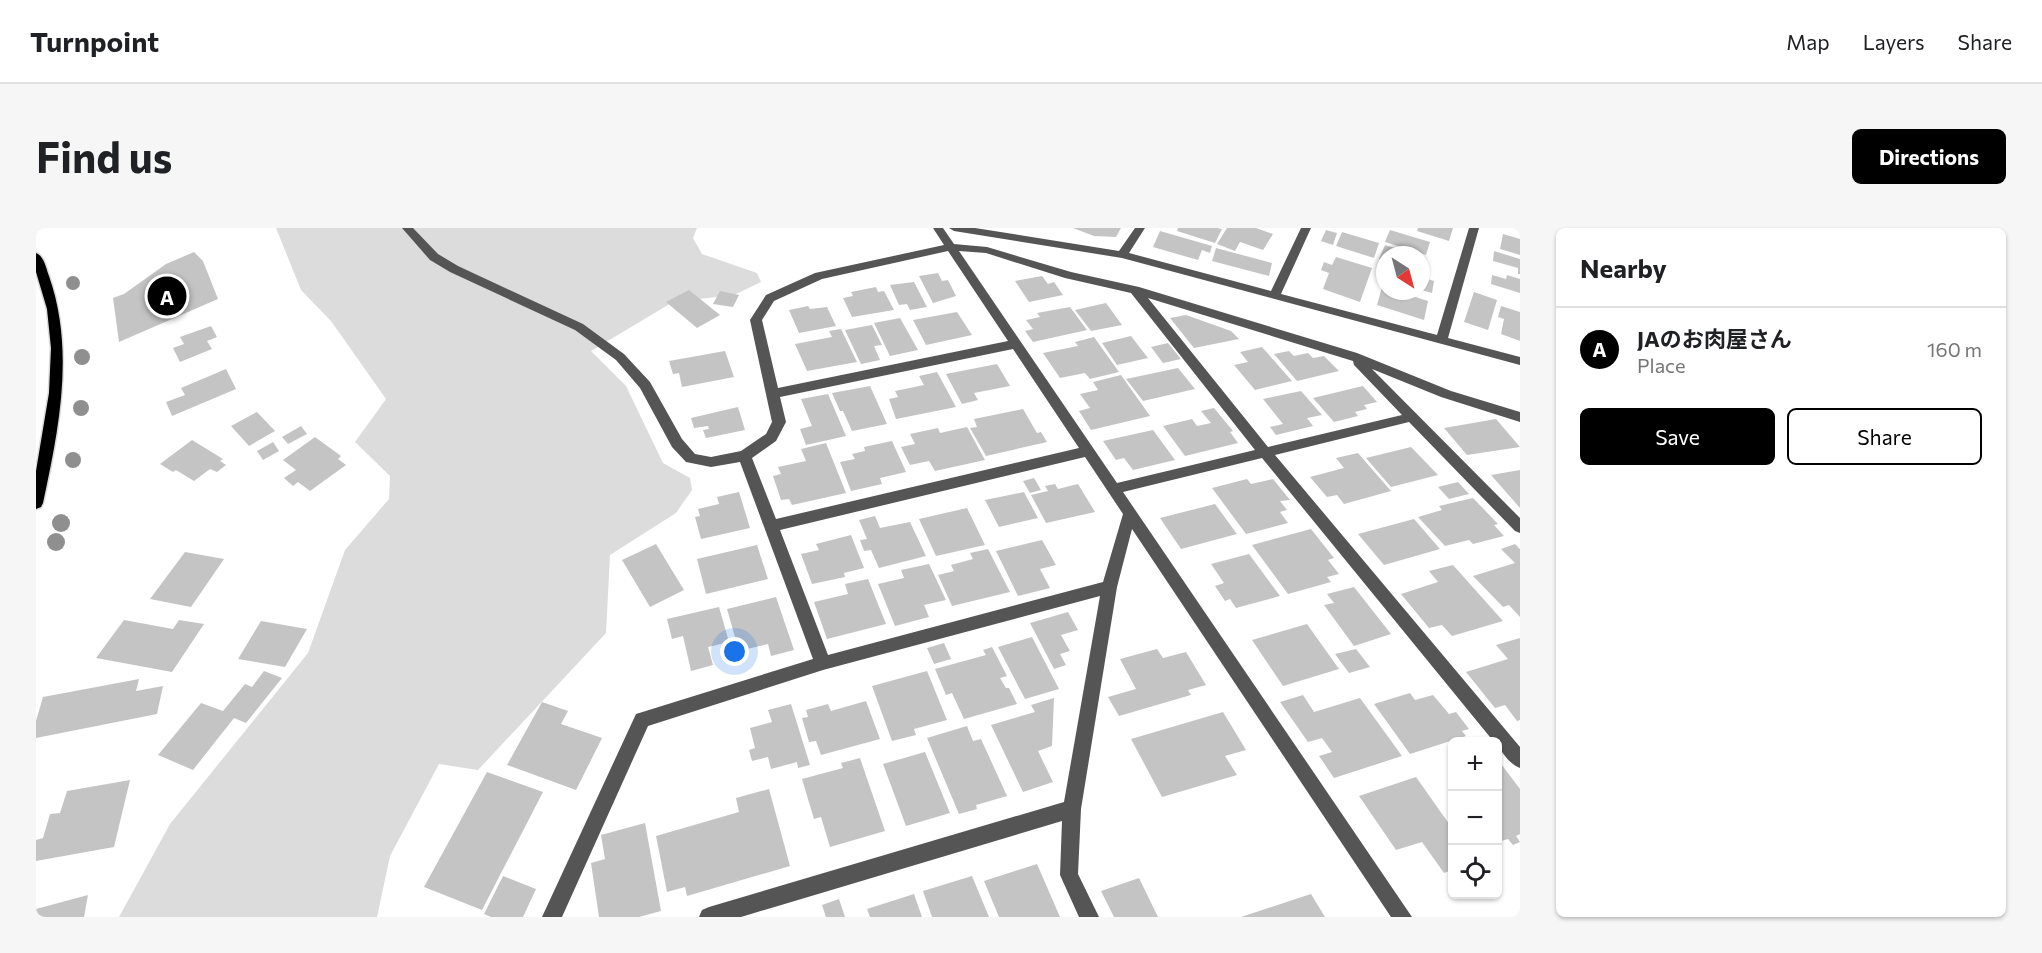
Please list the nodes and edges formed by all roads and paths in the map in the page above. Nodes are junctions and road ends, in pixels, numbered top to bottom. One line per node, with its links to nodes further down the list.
1 (407, 228): 22 (street)
2 (938, 228): 8 (street)
3 (954, 228): 7 (street)
4 (1140, 228): 9 (street)
5 (1306, 228): 12 (street)
6 (1474, 228): 13 (street)
7 (975, 230): 9 (street)
8 (951, 247): 11 (street); 14 (street); 17 (street)
9 (1122, 255): 12 (street)
10 (36, 256): 24 (main road)
11 (1135, 290): 15 (street); 21 (street)
12 (1275, 295): 13 (street)
13 (1441, 341): 16 (street)
14 (1015, 344): 17 (street); 20 (street)
15 (1353, 356): 18 (street); 19 (street)
16 (1520, 361)
17 (773, 394): 22 (street)
18 (1412, 417): 21 (street); 27 (street)
19 (1520, 417)
20 (1088, 451): 23 (street); 26 (street)
21 (1265, 453): 23 (street); 30 (street)
22 (745, 456): 26 (street)
23 (1113, 489): 25 (street)
24 (36, 502)
25 (1130, 515): 28 (street); 35 (street)
26 (771, 526): 29 (street)
27 (1520, 527)
28 (1109, 587): 29 (street); 31 (street)
29 (823, 663): 32 (street)
30 (1520, 760)
31 (1072, 809): 33 (street); 34 (street)
32 (552, 917)
33 (710, 917)
34 (1089, 917)
35 (1402, 917)

